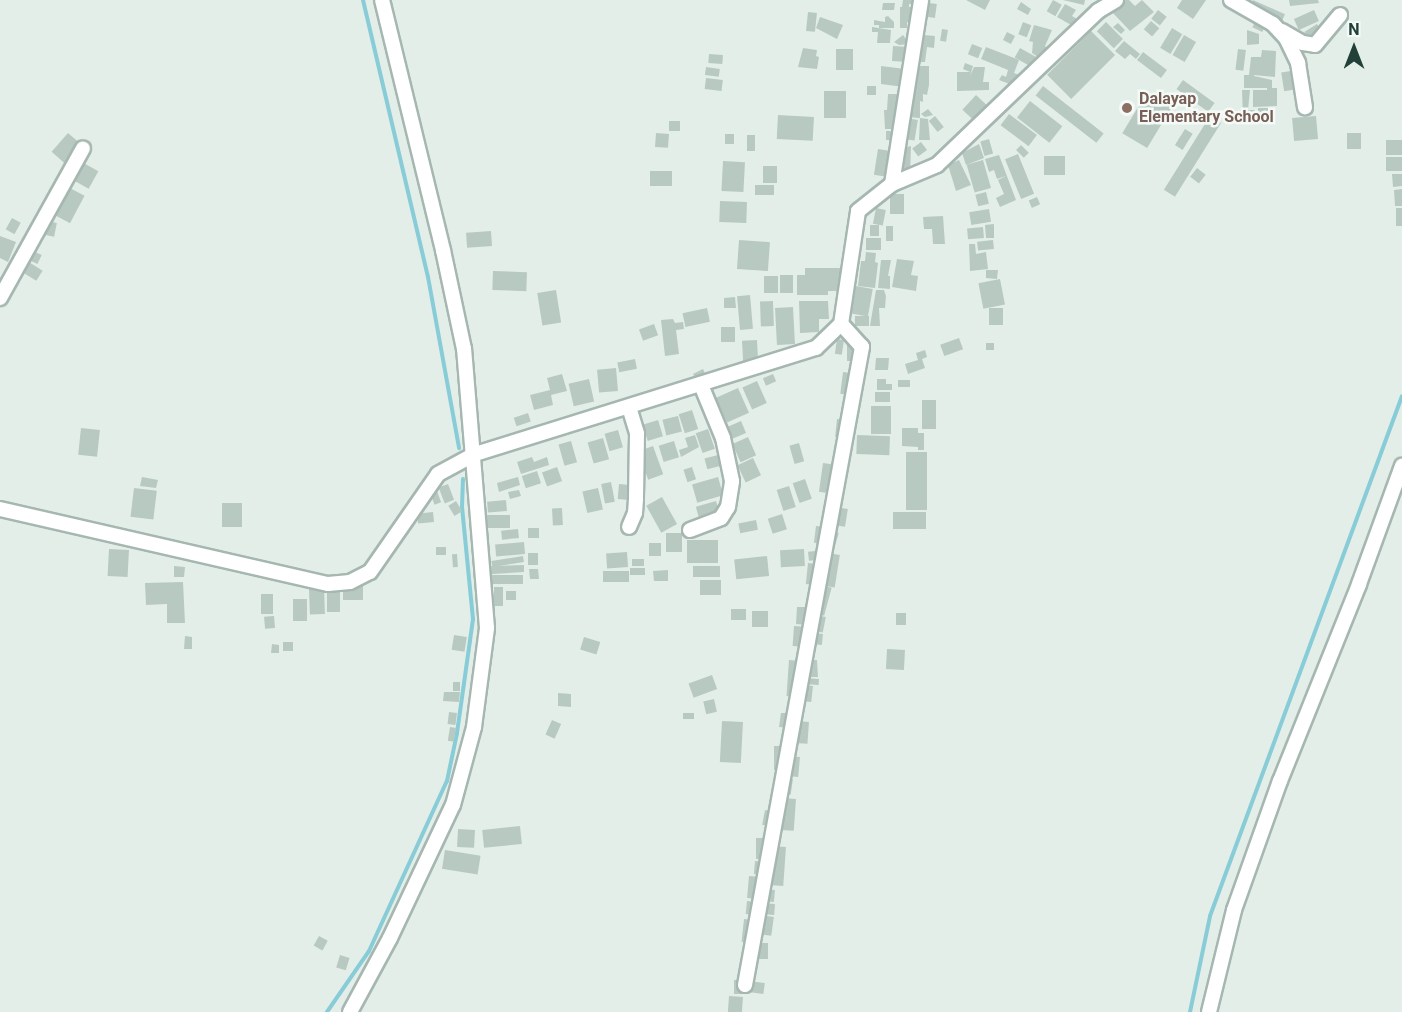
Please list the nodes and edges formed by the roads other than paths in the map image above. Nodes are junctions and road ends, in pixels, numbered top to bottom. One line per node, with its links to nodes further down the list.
1 (382, 0): 15 (street)
2 (921, 0): 10 (street)
3 (1116, 0): 5 (street)
4 (1231, 0): 7 (street)
5 (1099, 5): 10 (street)
6 (1340, 15): 7 (street)
7 (1280, 30): 8 (street)
8 (1305, 107)
9 (83, 148): 11 (street)
10 (892, 184): 12 (street)
11 (0, 298)
12 (841, 324): 13 (street); 20 (street)
13 (701, 385): 14 (street); 19 (street)
14 (629, 407): 15 (street); 18 (street)
15 (475, 454): 17 (street); 21 (street)
16 (1402, 466): 22 (street)
17 (0, 509)
18 (629, 528)
19 (690, 531)
20 (745, 985)
21 (350, 1012)
22 (1209, 1012)

